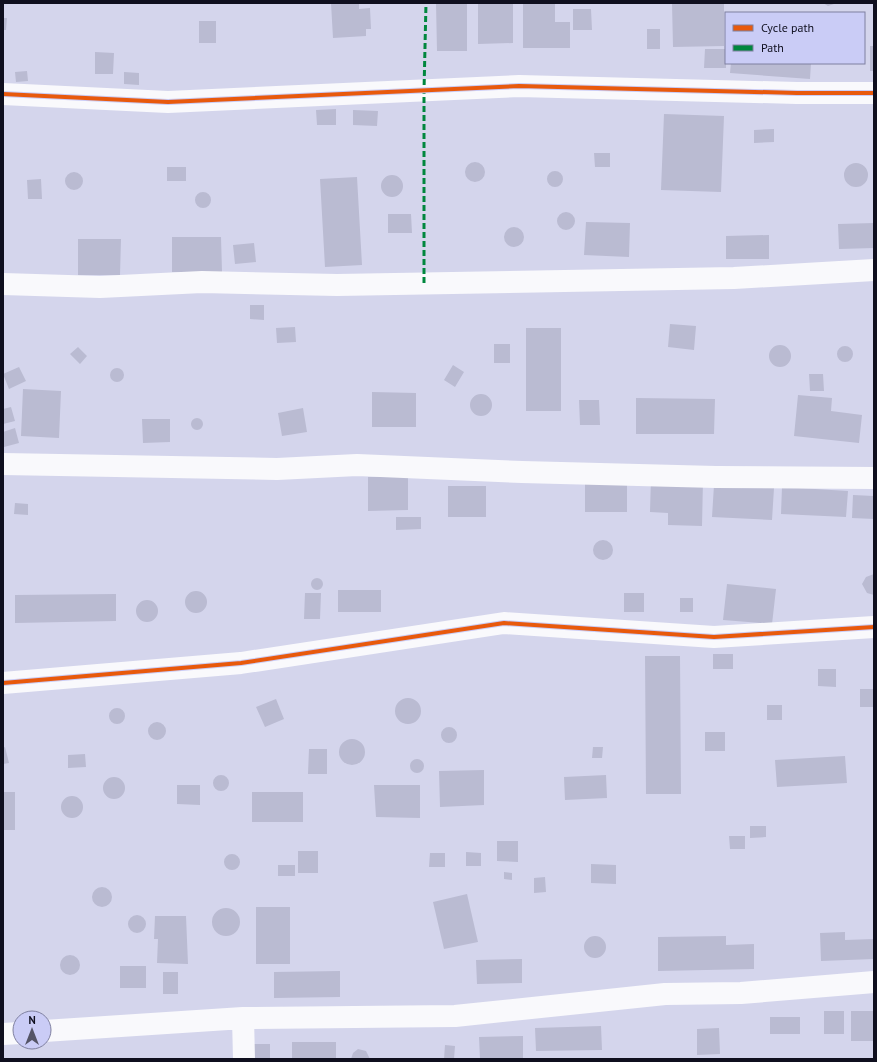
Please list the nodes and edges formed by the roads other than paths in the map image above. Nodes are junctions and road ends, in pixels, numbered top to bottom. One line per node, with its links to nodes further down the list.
1 (874, 93): 2 (street)
2 (3, 94)
3 (874, 270): 4 (street)
4 (3, 284)
5 (3, 464): 6 (street)
6 (874, 478)
7 (874, 627): 8 (street)
8 (3, 683)
9 (874, 982): 10 (street)
10 (243, 1018): 11 (street); 12 (street)
11 (52, 1030)
12 (244, 1059)

